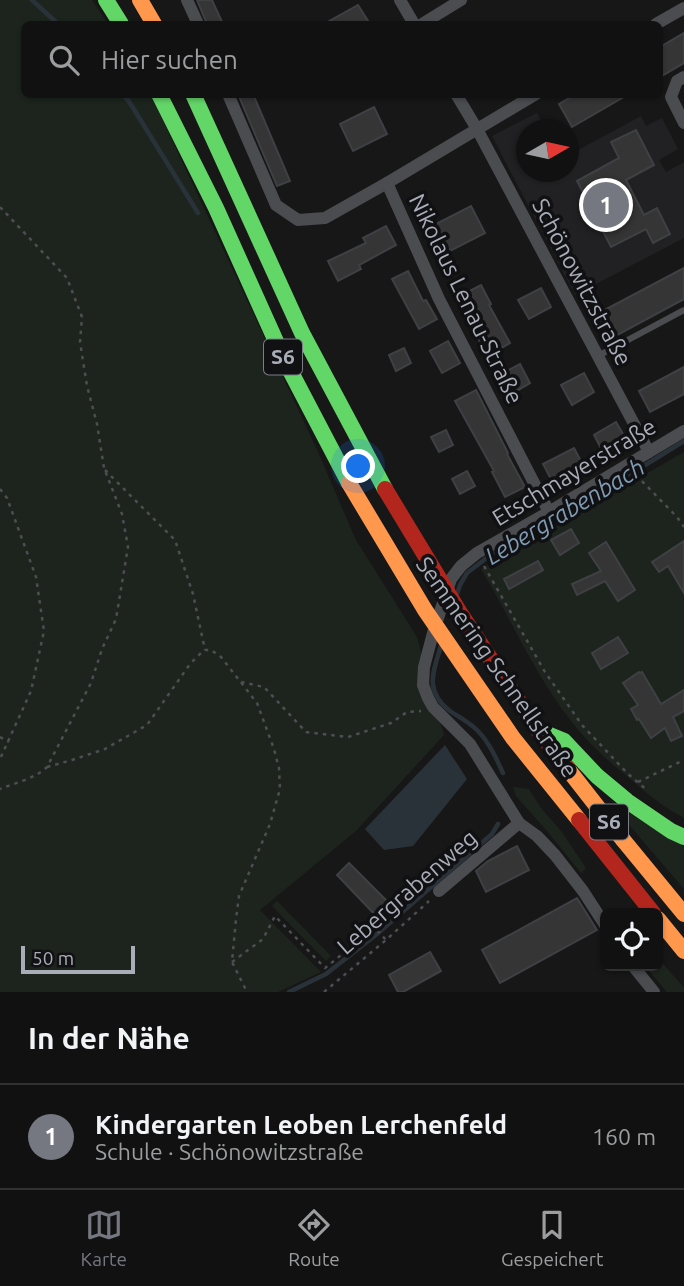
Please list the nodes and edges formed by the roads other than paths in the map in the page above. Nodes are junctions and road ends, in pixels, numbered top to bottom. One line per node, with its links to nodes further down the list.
1 (106, 0): 7 (highway)
2 (140, 0): 8 (highway)
3 (187, 0): 9 (street)
4 (400, 0): 10 (street)
5 (461, 0): 11 (street)
6 (684, 8): 12 (street)
7 (119, 21)
8 (153, 21)
9 (197, 21)
10 (412, 21)
11 (427, 21)
12 (661, 21)
13 (684, 77): 19 (street)
14 (161, 98): 31 (highway, Semmering Schnellstraße / S6)
15 (195, 98): 27 (highway, Semmering Schnellstraße / S6)
16 (230, 98): 21 (street)
17 (458, 98): 20 (street, Schönowitzstraße)
18 (529, 98): 20 (street, Nikolaus Lenau-Straße)
19 (684, 123)
20 (477, 129): 21 (street, Nikolaus Lenau-Straße); 23 (street, Schönowitzstraße)
21 (387, 183): 26 (street, Nikolaus Lenau-Straße)
22 (684, 310): 23 (lane)
23 (598, 356): 25 (street, Schönowitzstraße)
24 (684, 431): 25 (street, Etschmayerstraße)
25 (649, 452): 26 (street, Etschmayerstraße)
26 (549, 512): 28 (street, Etschmayerstraße)
27 (537, 729): 29 (highway); 32 (highway, Semmering Schnellstraße / S6)
28 (519, 823): 30 (street, Lebergrabenweg); 33 (street, Etschmayerstraße)
29 (684, 837)
30 (439, 891)
31 (649, 908)
32 (684, 914)
33 (600, 917)
34 (663, 925): 35 (highway)
35 (684, 951)
36 (637, 971): 37 (street)
37 (653, 992)

